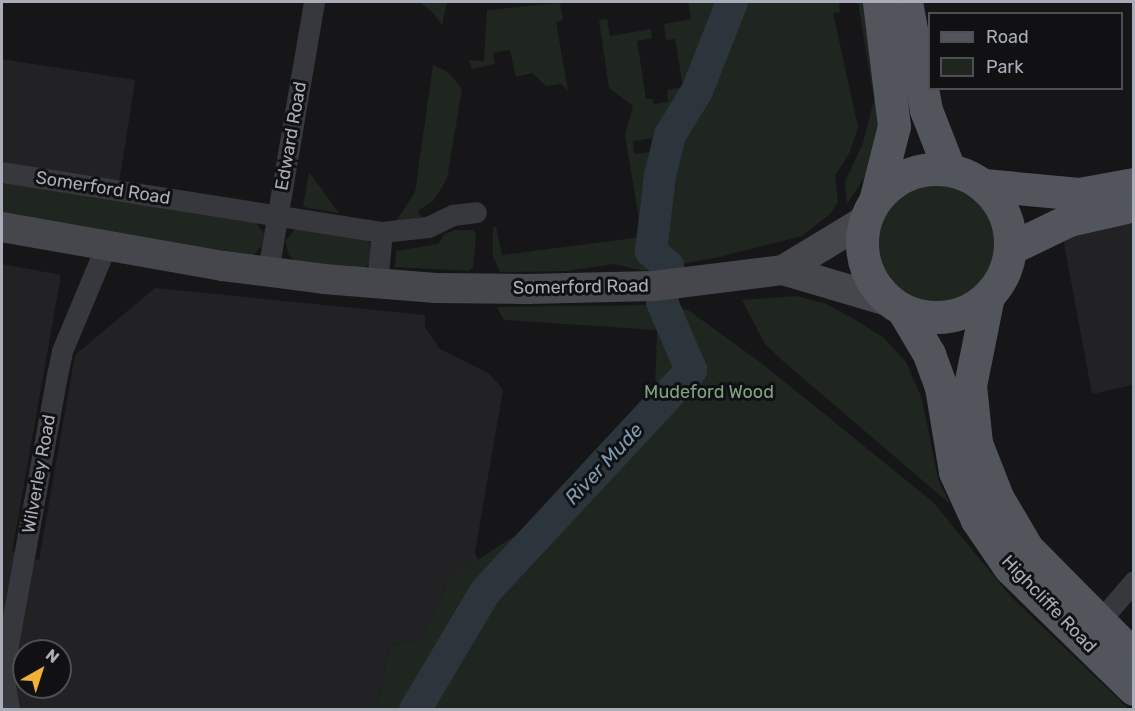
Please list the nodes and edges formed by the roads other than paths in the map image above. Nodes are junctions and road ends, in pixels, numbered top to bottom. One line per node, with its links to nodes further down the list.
1 (314, 2): 11 (street, Edward Road)
2 (879, 2): 9 (main road)
3 (906, 2): 4 (main road)
4 (949, 169): 7 (main road); 9 (main road)
5 (2, 172): 11 (street, Somerford Road)
6 (1134, 184): 7 (main road)
7 (984, 185): 15 (main road)
8 (1134, 206): 15 (main road)
9 (870, 209): 16 (main road, Somerford Road); 20 (main road)
10 (476, 212): 13 (street, Somerford Road)
11 (277, 216): 13 (street, Somerford Road); 17 (street, Edward Road)
12 (2, 227): 14 (main road, Somerford Road)
13 (382, 232): 18 (street)
14 (106, 246): 17 (main road, Somerford Road); 25 (street, Wilverley Road)
15 (1011, 248): 19 (main road)
16 (783, 270): 18 (main road, Somerford Road); 20 (main road, Somerford Road)
17 (268, 271): 18 (main road, Somerford Road)
18 (377, 283)
19 (988, 296): 20 (main road); 22 (main road, Highcliffe Road)
20 (897, 306): 24 (main road, Highcliffe Road)
21 (1134, 581): 22 (street)
22 (1098, 623): 23 (main road, Highcliffe Road)
23 (1134, 656)
24 (1134, 689)
25 (9, 710)

